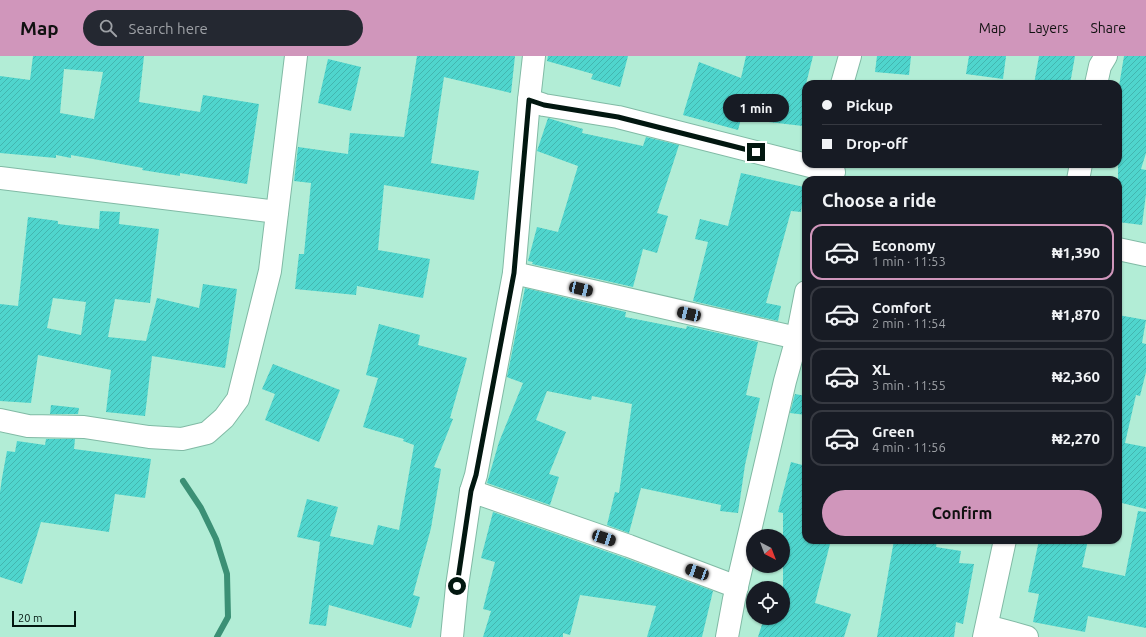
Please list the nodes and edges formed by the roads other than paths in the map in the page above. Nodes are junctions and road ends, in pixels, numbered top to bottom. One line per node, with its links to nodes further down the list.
1 (296, 56): 12 (street)
2 (534, 56): 7 (street)
3 (850, 56): 5 (street)
4 (1106, 56): 6 (street)
5 (843, 80)
6 (1097, 80)
7 (529, 100): 8 (street); 15 (street)
8 (802, 164)
9 (817, 168): 10 (street)
10 (833, 172)
11 (0, 178): 12 (street)
12 (277, 212): 18 (street)
13 (1122, 250): 14 (street)
14 (1146, 255)
15 (514, 273): 17 (street); 19 (street)
16 (802, 312): 17 (street)
17 (797, 338): 21 (street)
18 (0, 420)
19 (471, 491): 21 (street); 23 (street)
20 (1004, 544): 22 (street)
21 (737, 587): 24 (street)
22 (985, 632): 25 (street)
23 (452, 637)
24 (727, 637)
25 (1027, 637)

